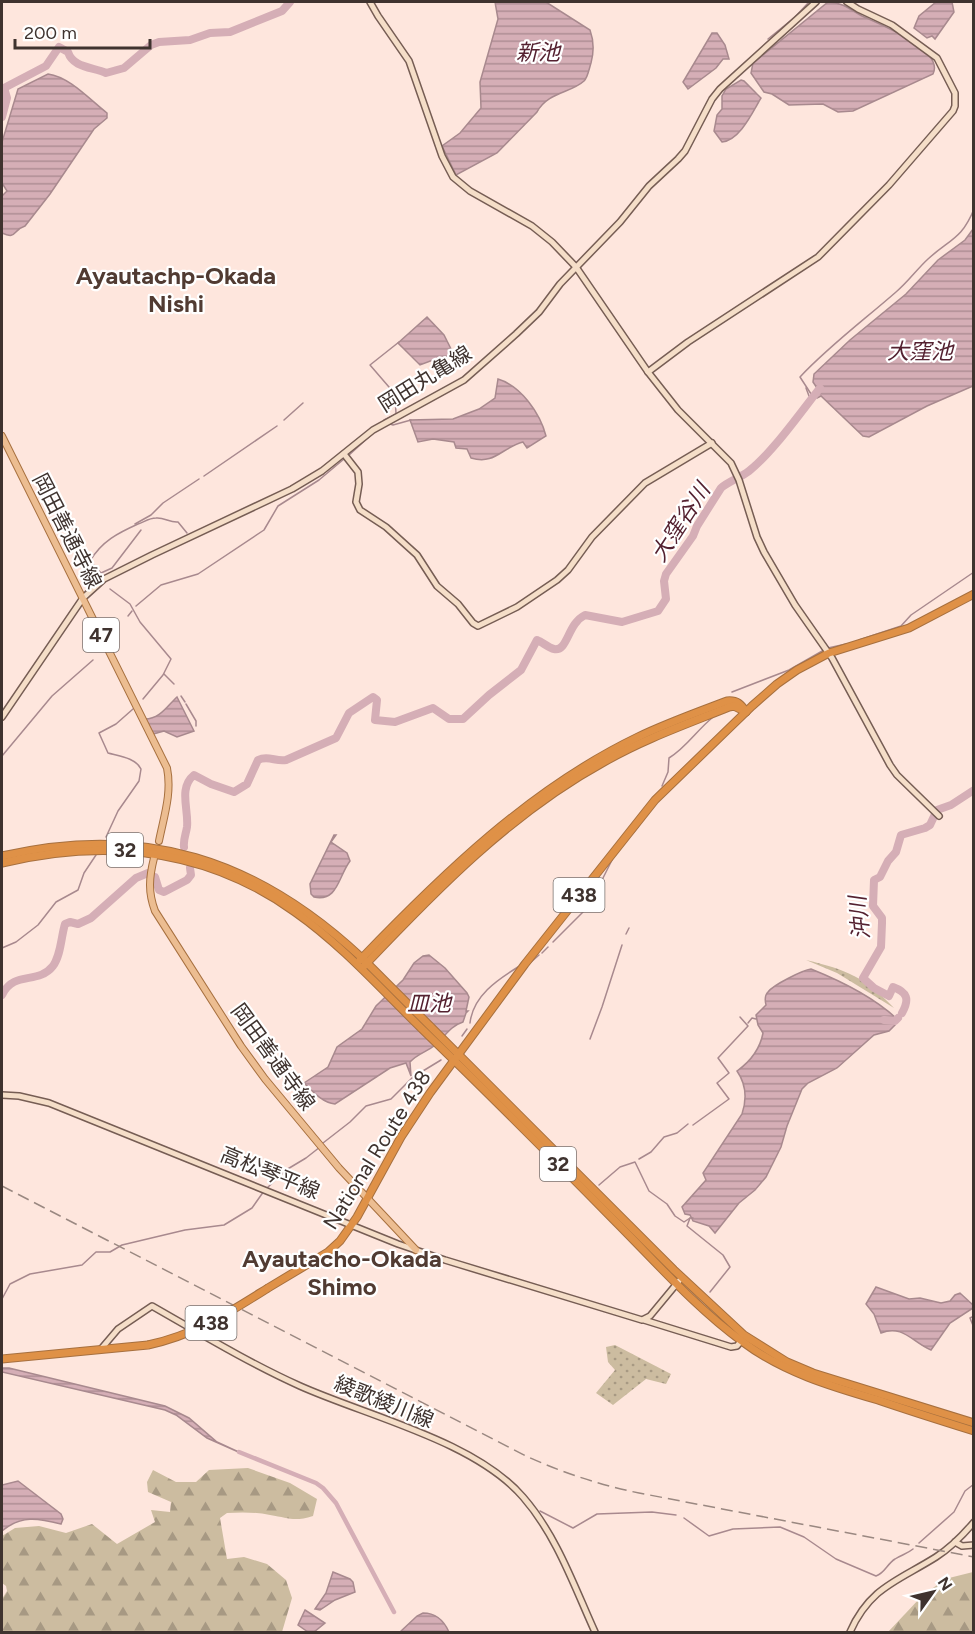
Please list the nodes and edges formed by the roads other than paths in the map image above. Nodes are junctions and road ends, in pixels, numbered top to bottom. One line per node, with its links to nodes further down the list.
1 (370, 2): 4 (main road)
2 (816, 2): 4 (main road, 岡田丸亀線)
3 (848, 2): 5 (main road)
4 (576, 267): 5 (main road); 8 (main road, 岡田丸亀線)
5 (648, 372): 7 (main road)
6 (2, 436): 10 (main road, 岡田善通寺線 / 47)
7 (712, 443): 8 (main road); 11 (main road)
8 (346, 456): 10 (main road, 岡田丸亀線)
9 (973, 594): 11 (highway, National Route 438 / 438)
10 (84, 598): 13 (main road, 岡田丸亀線); 15 (main road, 岡田善通寺線 / 47)
11 (827, 651): 12 (highway, National Route 438 / 438); 14 (main road)
12 (746, 711): 19 (highway); 20 (highway, National Route 438 / 438)
13 (2, 717)
14 (937, 814)
15 (159, 841)
16 (2, 856): 19 (highway, 32)
17 (154, 858): 22 (main road, 岡田善通寺線)
18 (2, 863): 19 (highway, 32)
19 (362, 963): 20 (highway, 32)
20 (457, 1057): 22 (highway, National Route 438 / 438); 25 (highway, 32)
21 (2, 1095): 23 (main road, 高松琴平線)
22 (367, 1198): 23 (highway, National Route 438 / 438); 24 (main road, 岡田善通寺線)
23 (352, 1225): 24 (main road, 高松琴平線); 29 (highway, National Route 438 / 438, bridge)
24 (416, 1250): 26 (main road, 高松琴平線)
25 (679, 1280): 26 (main road); 28 (highway, 32); 32 (highway, 32)
26 (644, 1320): 28 (main road, 高松琴平線)
27 (116, 1331): 29 (main road); 30 (main road, 綾歌綾川線); 37 (main road, 綾歌綾川線)
28 (741, 1341): 33 (highway, 32)
29 (124, 1348): 30 (highway, National Route 438 / 438)
30 (101, 1349): 31 (highway, National Route 438 / 438)
31 (2, 1359)
32 (974, 1423)
33 (974, 1431)
34 (974, 1522): 35 (main road)
35 (955, 1542): 36 (main road); 38 (main road)
36 (974, 1545)
37 (595, 1632)
38 (850, 1632)

